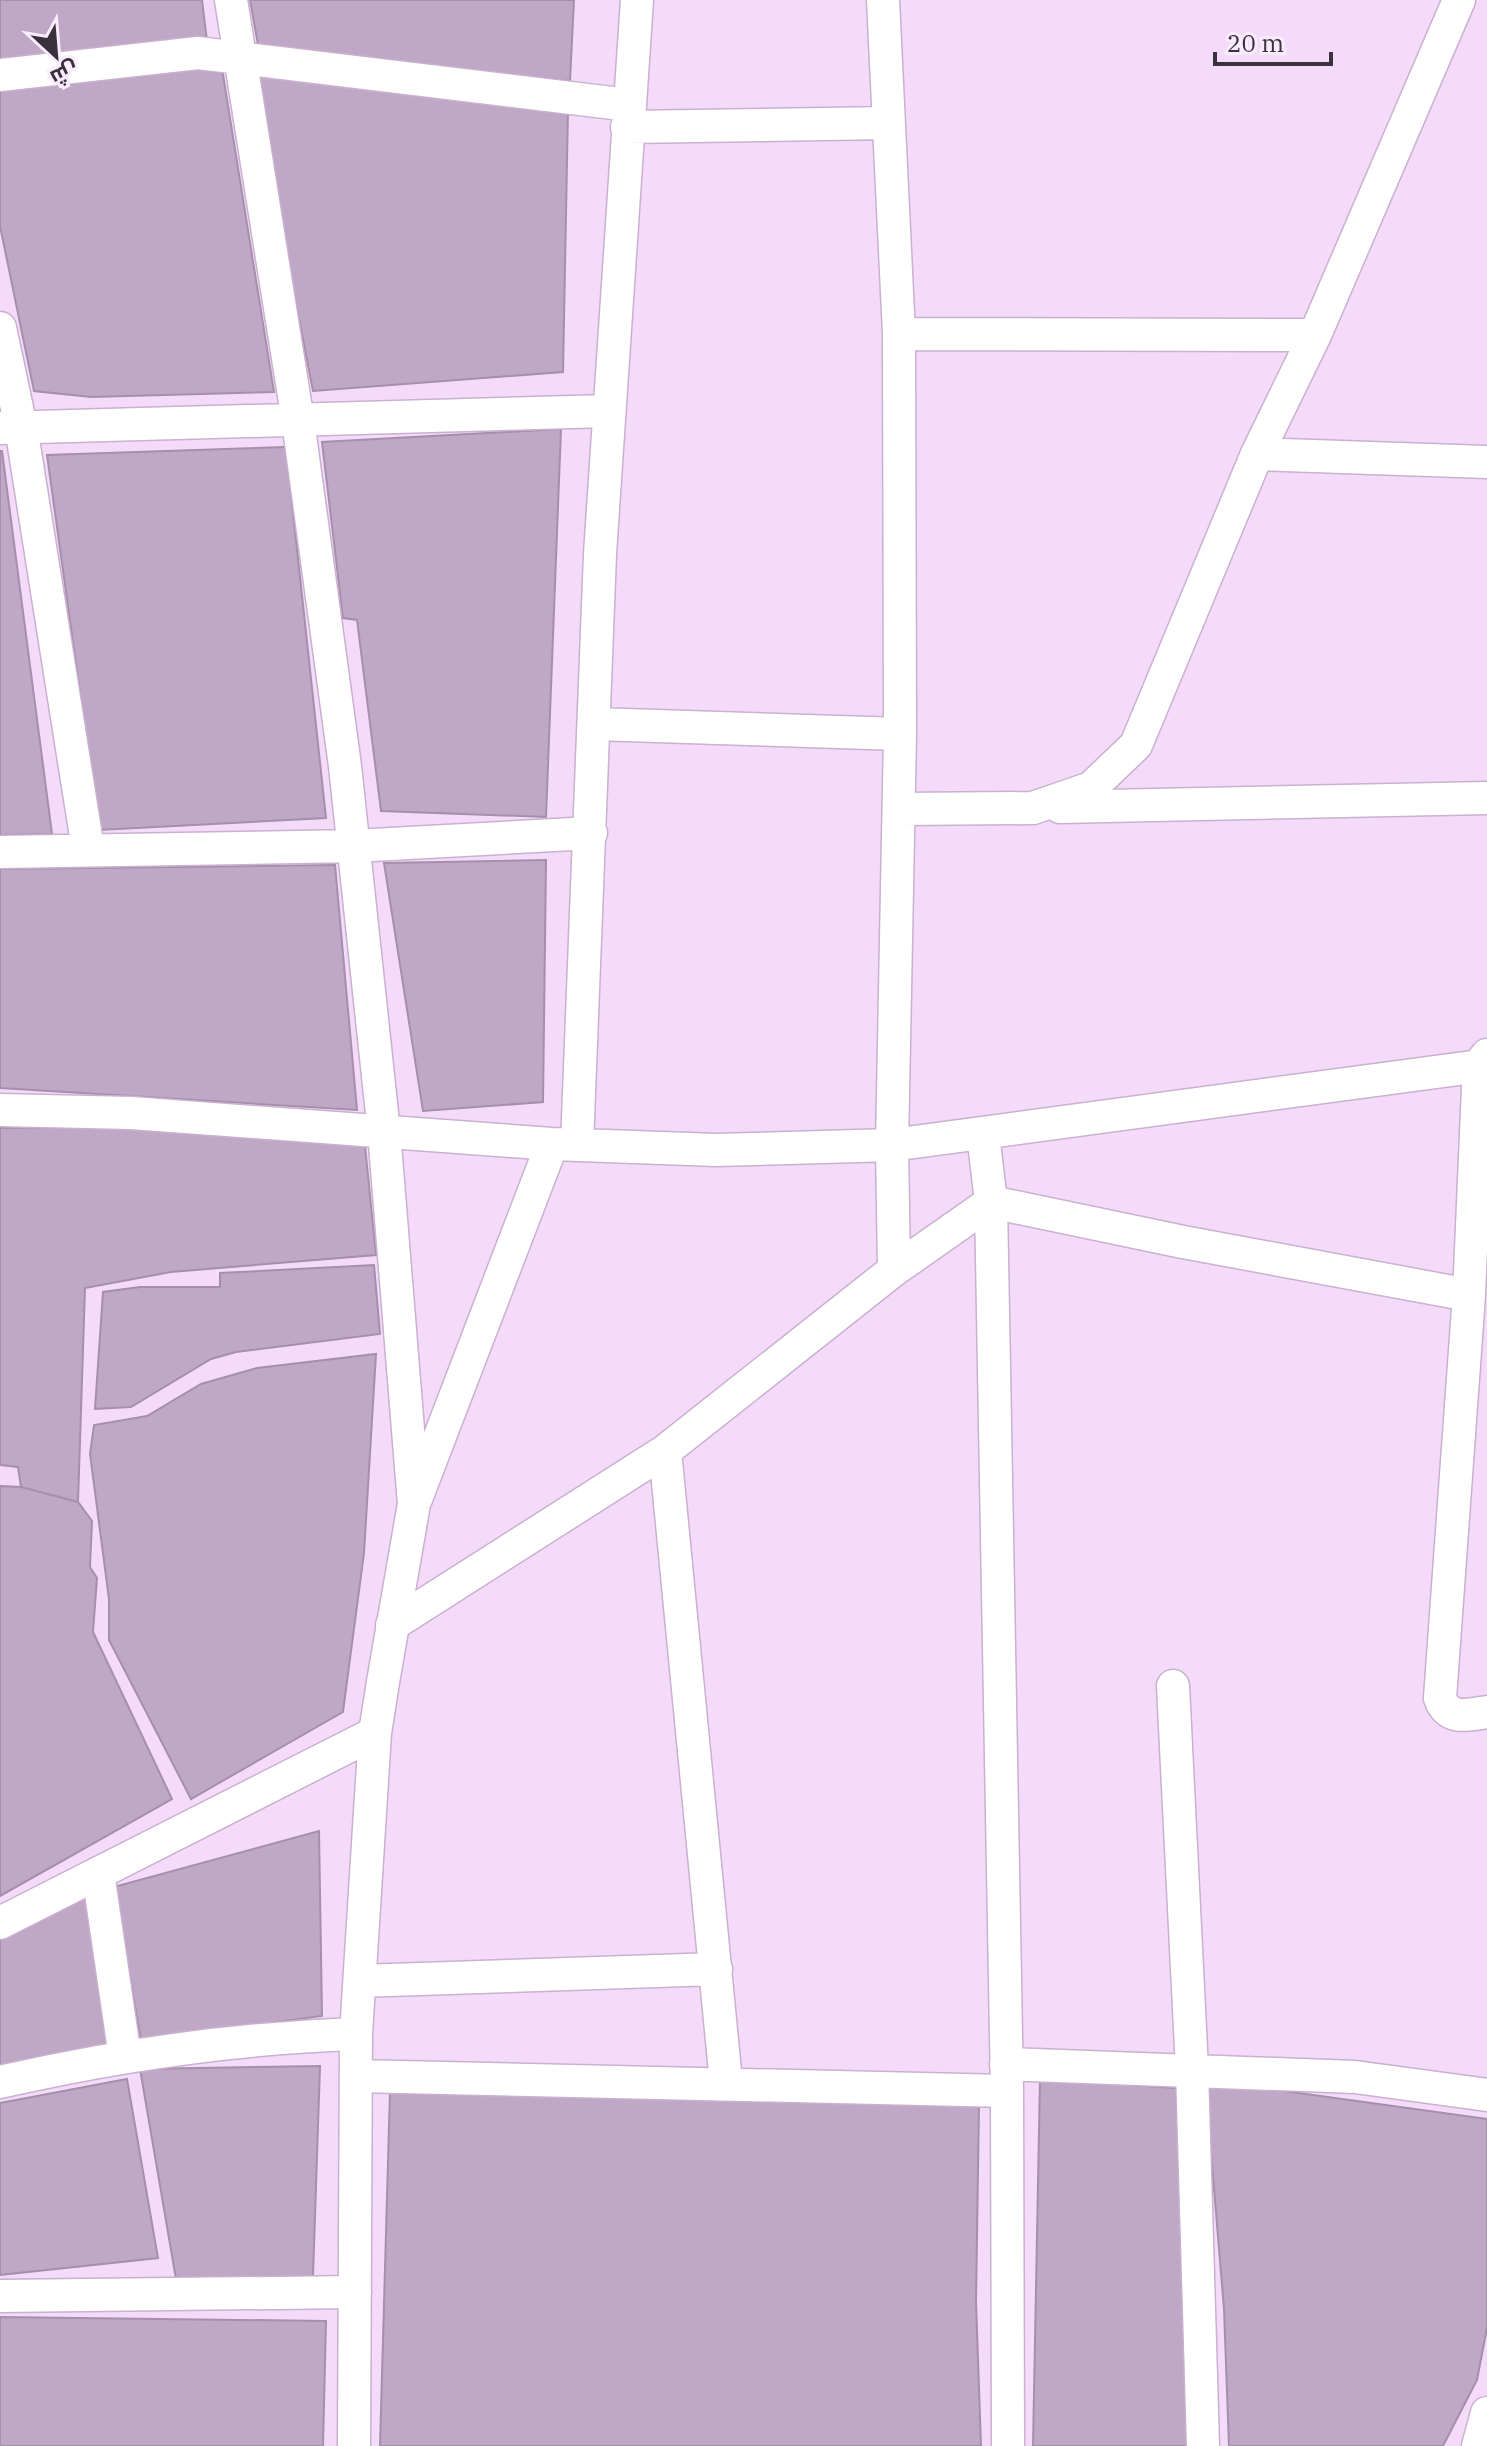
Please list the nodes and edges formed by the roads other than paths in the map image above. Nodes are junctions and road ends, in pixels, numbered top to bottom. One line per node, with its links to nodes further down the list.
1 (231, 0): 5 (street)
2 (637, 0): 7 (street)
3 (883, 0): 8 (street)
4 (1459, 0): 11 (street)
5 (238, 55): 6 (street); 7 (street); 13 (street)
6 (0, 75)
7 (628, 116): 8 (street); 12 (street)
8 (888, 123): 10 (street)
9 (0, 328): 14 (street)
10 (899, 334): 11 (street); 18 (street)
11 (1315, 335): 15 (street)
12 (608, 411): 13 (street); 17 (street)
13 (298, 421): 14 (street); 23 (street)
14 (11, 427): 24 (street)
15 (1257, 454): 16 (street); 20 (street)
16 (1487, 462)
17 (595, 724): 18 (street); 22 (street)
18 (900, 734): 21 (street)
19 (1487, 798): 20 (street)
20 (1033, 808): 21 (street)
21 (900, 809): 31 (street)
22 (591, 833): 23 (street); 30 (street)
23 (354, 846): 24 (street); 28 (street)
24 (88, 849): 25 (street)
25 (0, 852)
26 (1484, 1061): 29 (street); 34 (street)
27 (0, 1110): 28 (street)
28 (384, 1132): 30 (street); 36 (street)
29 (983, 1134): 31 (street); 32 (street)
30 (564, 1144): 31 (street); 36 (street)
31 (892, 1145): 33 (street)
32 (991, 1202): 33 (street); 34 (street); 49 (street)
33 (894, 1270): 35 (street)
34 (1469, 1295): 39 (street)
35 (665, 1451): 37 (street); 43 (street)
36 (414, 1504): 37 (street)
37 (392, 1625): 40 (street)
38 (1173, 1686): 47 (street)
39 (1487, 1712)
40 (375, 1733): 41 (street); 44 (street)
41 (98, 1873): 42 (street); 46 (street)
42 (0, 1923)
43 (716, 1969): 44 (street); 51 (street)
44 (360, 1981): 45 (street)
45 (356, 2034): 46 (street); 48 (street)
46 (125, 2057): 50 (street)
47 (1192, 2069): 49 (street); 52 (street); 57 (street)
48 (356, 2076): 51 (street); 53 (street)
49 (1006, 2078): 51 (street); 56 (street)
50 (0, 2082)
51 (726, 2082)
52 (1487, 2095)
53 (355, 2292): 54 (street); 55 (street)
54 (0, 2296)
55 (354, 2446)
56 (1008, 2446)
57 (1203, 2446)

